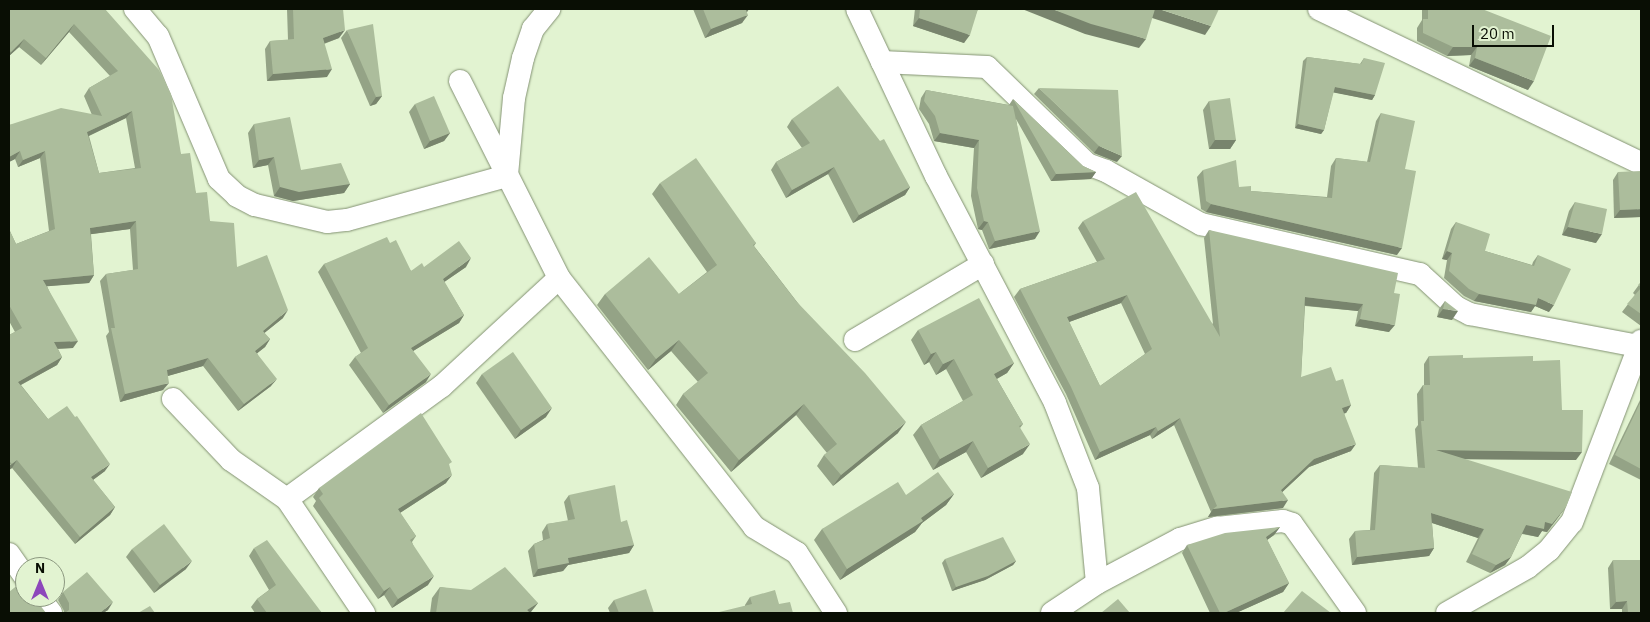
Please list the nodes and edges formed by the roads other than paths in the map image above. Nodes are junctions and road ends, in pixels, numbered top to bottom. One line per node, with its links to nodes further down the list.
1 (135, 9): 8 (street)
2 (549, 9): 8 (street)
3 (857, 9): 5 (street)
4 (1319, 9): 7 (street)
5 (882, 62): 9 (street); 12 (street)
6 (460, 81): 8 (street)
7 (1641, 163)
8 (507, 176): 10 (street)
9 (983, 264): 11 (street); 15 (street)
10 (559, 278): 14 (street); 17 (street)
11 (855, 340)
12 (1639, 343): 20 (street)
13 (173, 399): 14 (street)
14 (287, 499): 16 (street)
15 (1097, 583): 18 (street); 19 (street)
16 (364, 613)
17 (836, 613)
18 (1052, 613)
19 (1355, 613)
20 (1447, 613)

